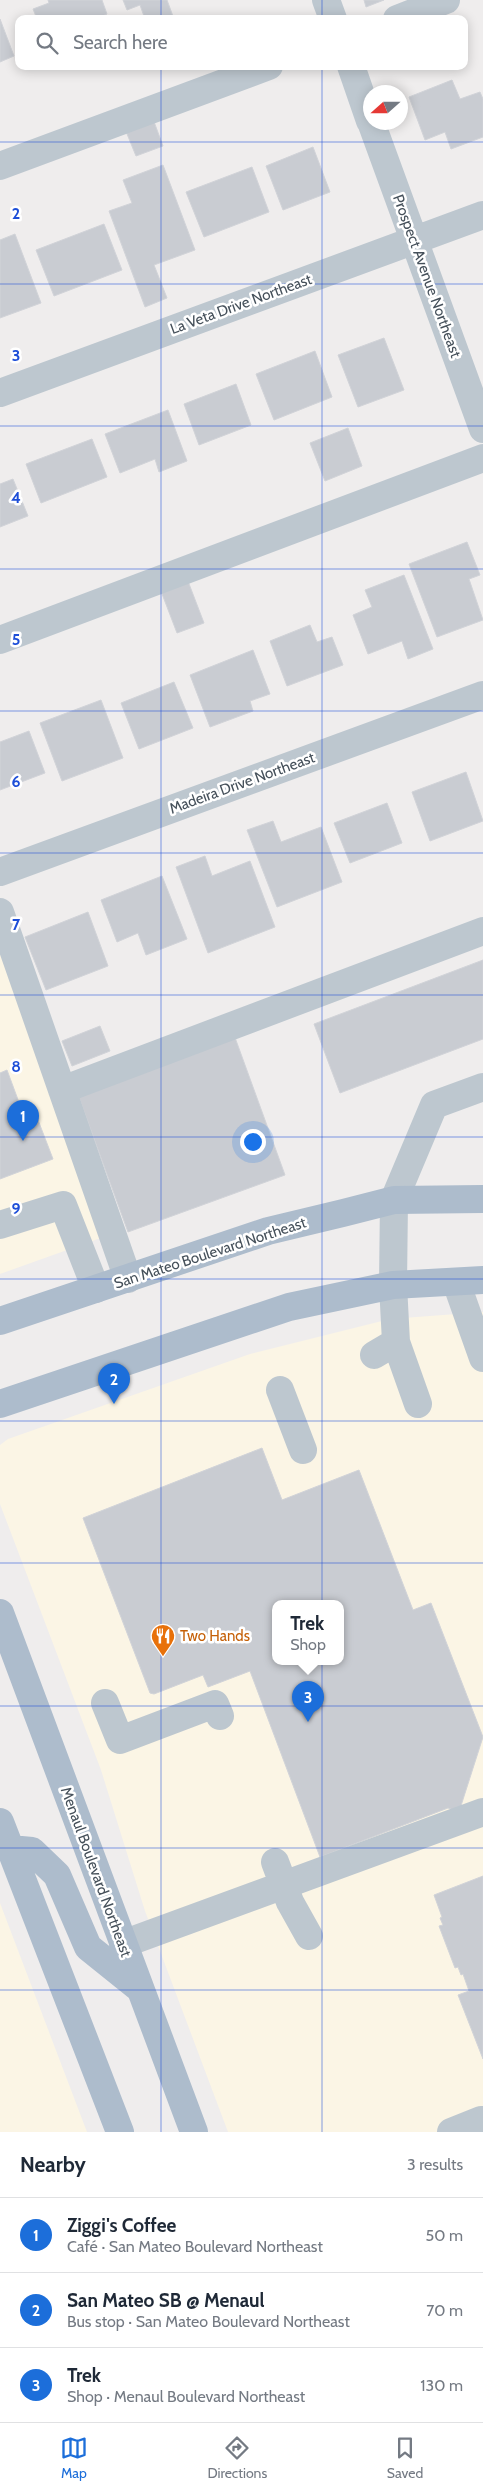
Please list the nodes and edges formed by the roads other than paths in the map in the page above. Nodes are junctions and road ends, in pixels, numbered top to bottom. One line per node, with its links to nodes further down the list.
1 (326, 0): 3 (street)
2 (446, 0): 4 (street)
3 (332, 15)
4 (407, 15)
5 (258, 70): 9 (street)
6 (352, 70): 7 (street, Prospect Avenue Northeast)
7 (363, 100)
8 (374, 130): 11 (street, Prospect Avenue Northeast)
9 (0, 166)
10 (483, 215): 11 (street, La Veta Drive Northeast)
11 (414, 240): 12 (street, La Veta Drive Northeast); 13 (street, Prospect Avenue Northeast)
12 (0, 394)
13 (483, 429)
14 (483, 458): 15 (street)
15 (0, 640)
16 (483, 694): 17 (street, Madeira Drive Northeast)
17 (0, 872)
18 (0, 912): 21 (street)
19 (483, 931): 21 (street)
20 (483, 1087): 23 (street)
21 (62, 1090): 25 (street)
22 (483, 1199): 23 (main road, San Mateo Boulevard Northeast)
23 (394, 1200): 25 (main road, San Mateo Boulevard Northeast); 28 (street)
24 (0, 1225): 29 (street)
25 (128, 1279): 29 (main road, San Mateo Boulevard Northeast)
26 (483, 1280): 27 (main road)
27 (456, 1282): 28 (main road); 31 (street)
28 (393, 1285): 33 (main road); 34 (street)
29 (96, 1289): 30 (main road, San Mateo Boulevard Northeast)
30 (0, 1321)
31 (483, 1358)
32 (280, 1390): 35 (street)
33 (0, 1404)
34 (418, 1404)
35 (303, 1450)
36 (0, 1612): 44 (main road, Menaul Boulevard Northeast)
37 (104, 1703): 38 (street)
38 (220, 1716)
39 (483, 1812): 42 (street)
40 (0, 1822): 41 (main road)
41 (5, 1851): 45 (main road); 47 (main road)
42 (279, 1874): 43 (street); 44 (street)
43 (309, 1936)
44 (123, 1944): 45 (main road, Menaul Boulevard Northeast)
45 (140, 1989): 48 (main road, Menaul Boulevard Northeast)
46 (481, 2120): 49 (street)
47 (120, 2132)
48 (194, 2132)
49 (451, 2132)

